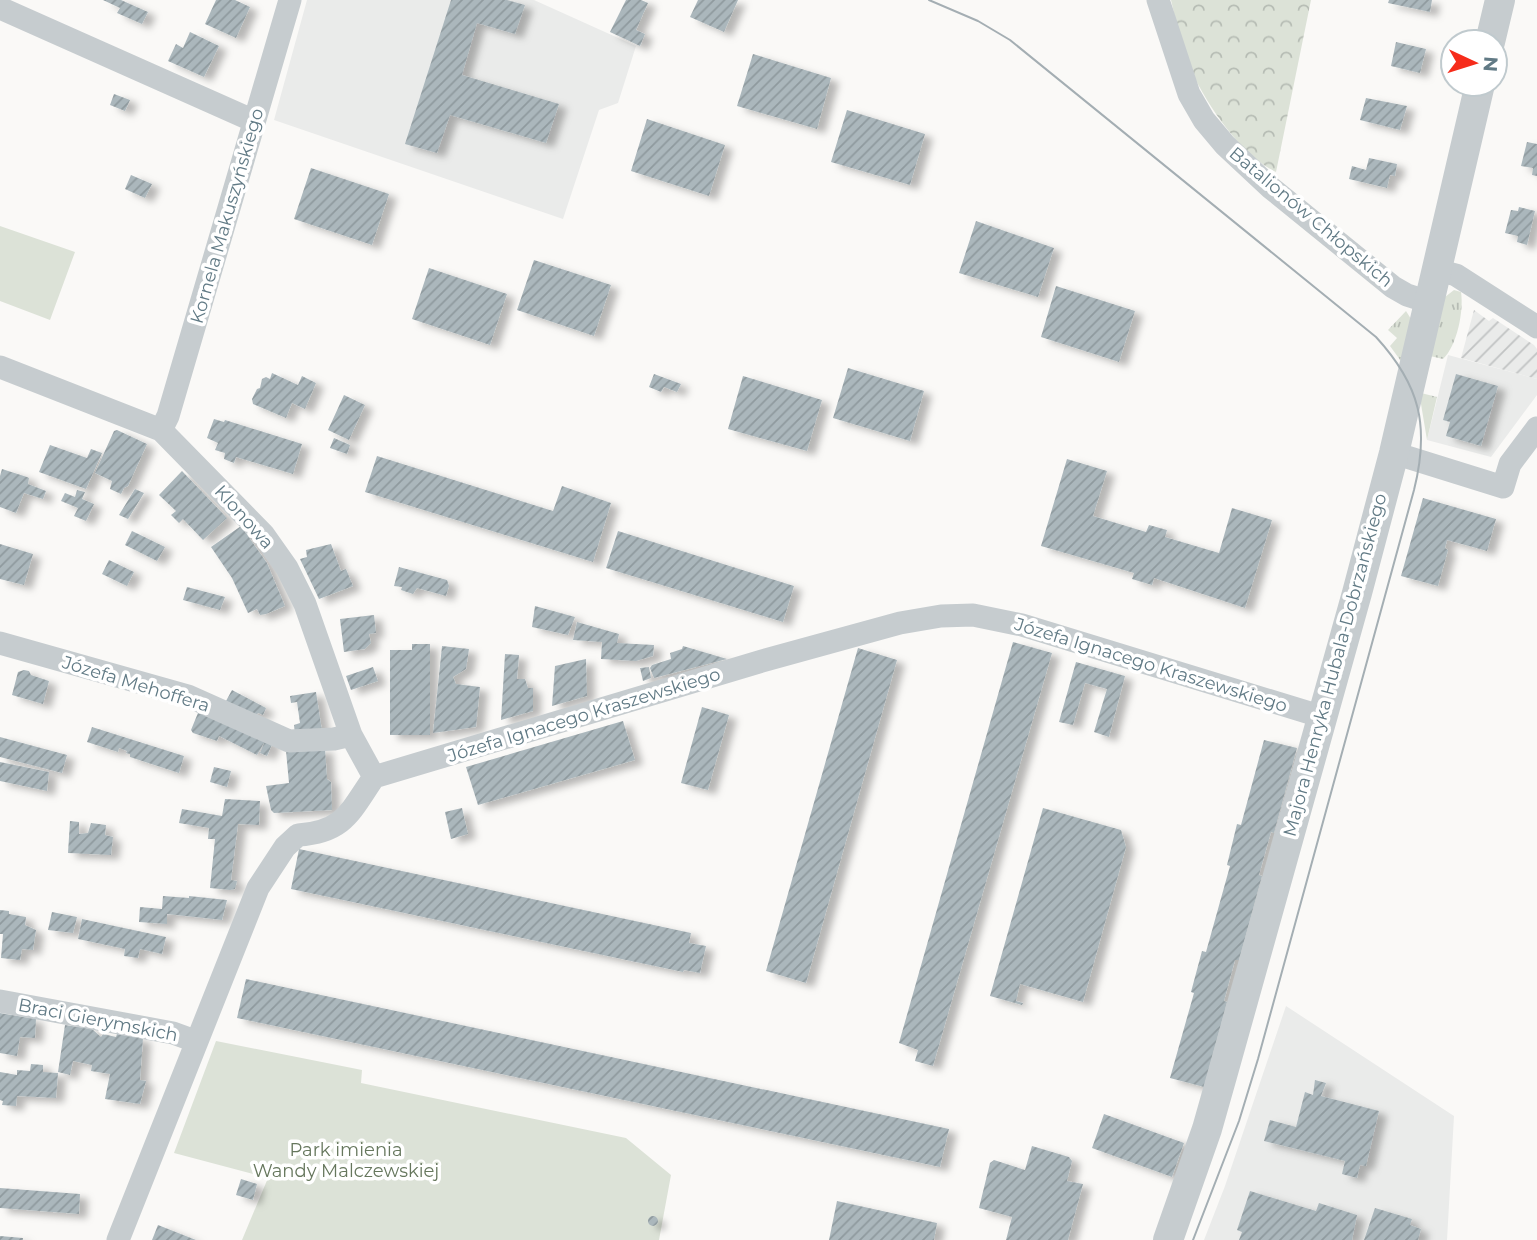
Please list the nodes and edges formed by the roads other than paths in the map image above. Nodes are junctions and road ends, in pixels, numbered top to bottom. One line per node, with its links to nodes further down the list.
1 (290, 0): 7 (street, Kornela Makuszyńskiego)
2 (1158, 0): 9 (street, Batalionów Chłopskich)
3 (1500, 0): 5 (street)
4 (0, 8): 7 (street)
5 (1493, 28)
6 (1477, 98): 8 (street, Majora Henryka Hubala-Dobrzańskiego)
7 (254, 121): 13 (street, Kornela Makuszyńskiego)
8 (1437, 270): 9 (street, Majora Henryka Hubala-Dobrzańskiego); 10 (street)
9 (1429, 302): 14 (street, Majora Henryka Hubala-Dobrzańskiego)
10 (1537, 327)
11 (0, 367): 13 (street, Klonowa)
12 (1537, 428): 14 (street)
13 (161, 430): 17 (street, Klonowa)
14 (1394, 453): 16 (street, Majora Henryka Hubala-Dobrzańskiego)
15 (0, 643): 17 (street, Józefa Mehoffera)
16 (1323, 717): 18 (street, Józefa Ignacego Kraszewskiego); 22 (street, Majora Henryka Hubala-Dobrzańskiego)
17 (351, 735): 18 (street, Klonowa)
18 (374, 777): 20 (street)
19 (0, 1001): 20 (street, Braci Gierymskich)
20 (195, 1041): 21 (street)
21 (118, 1240)
22 (1168, 1240)

